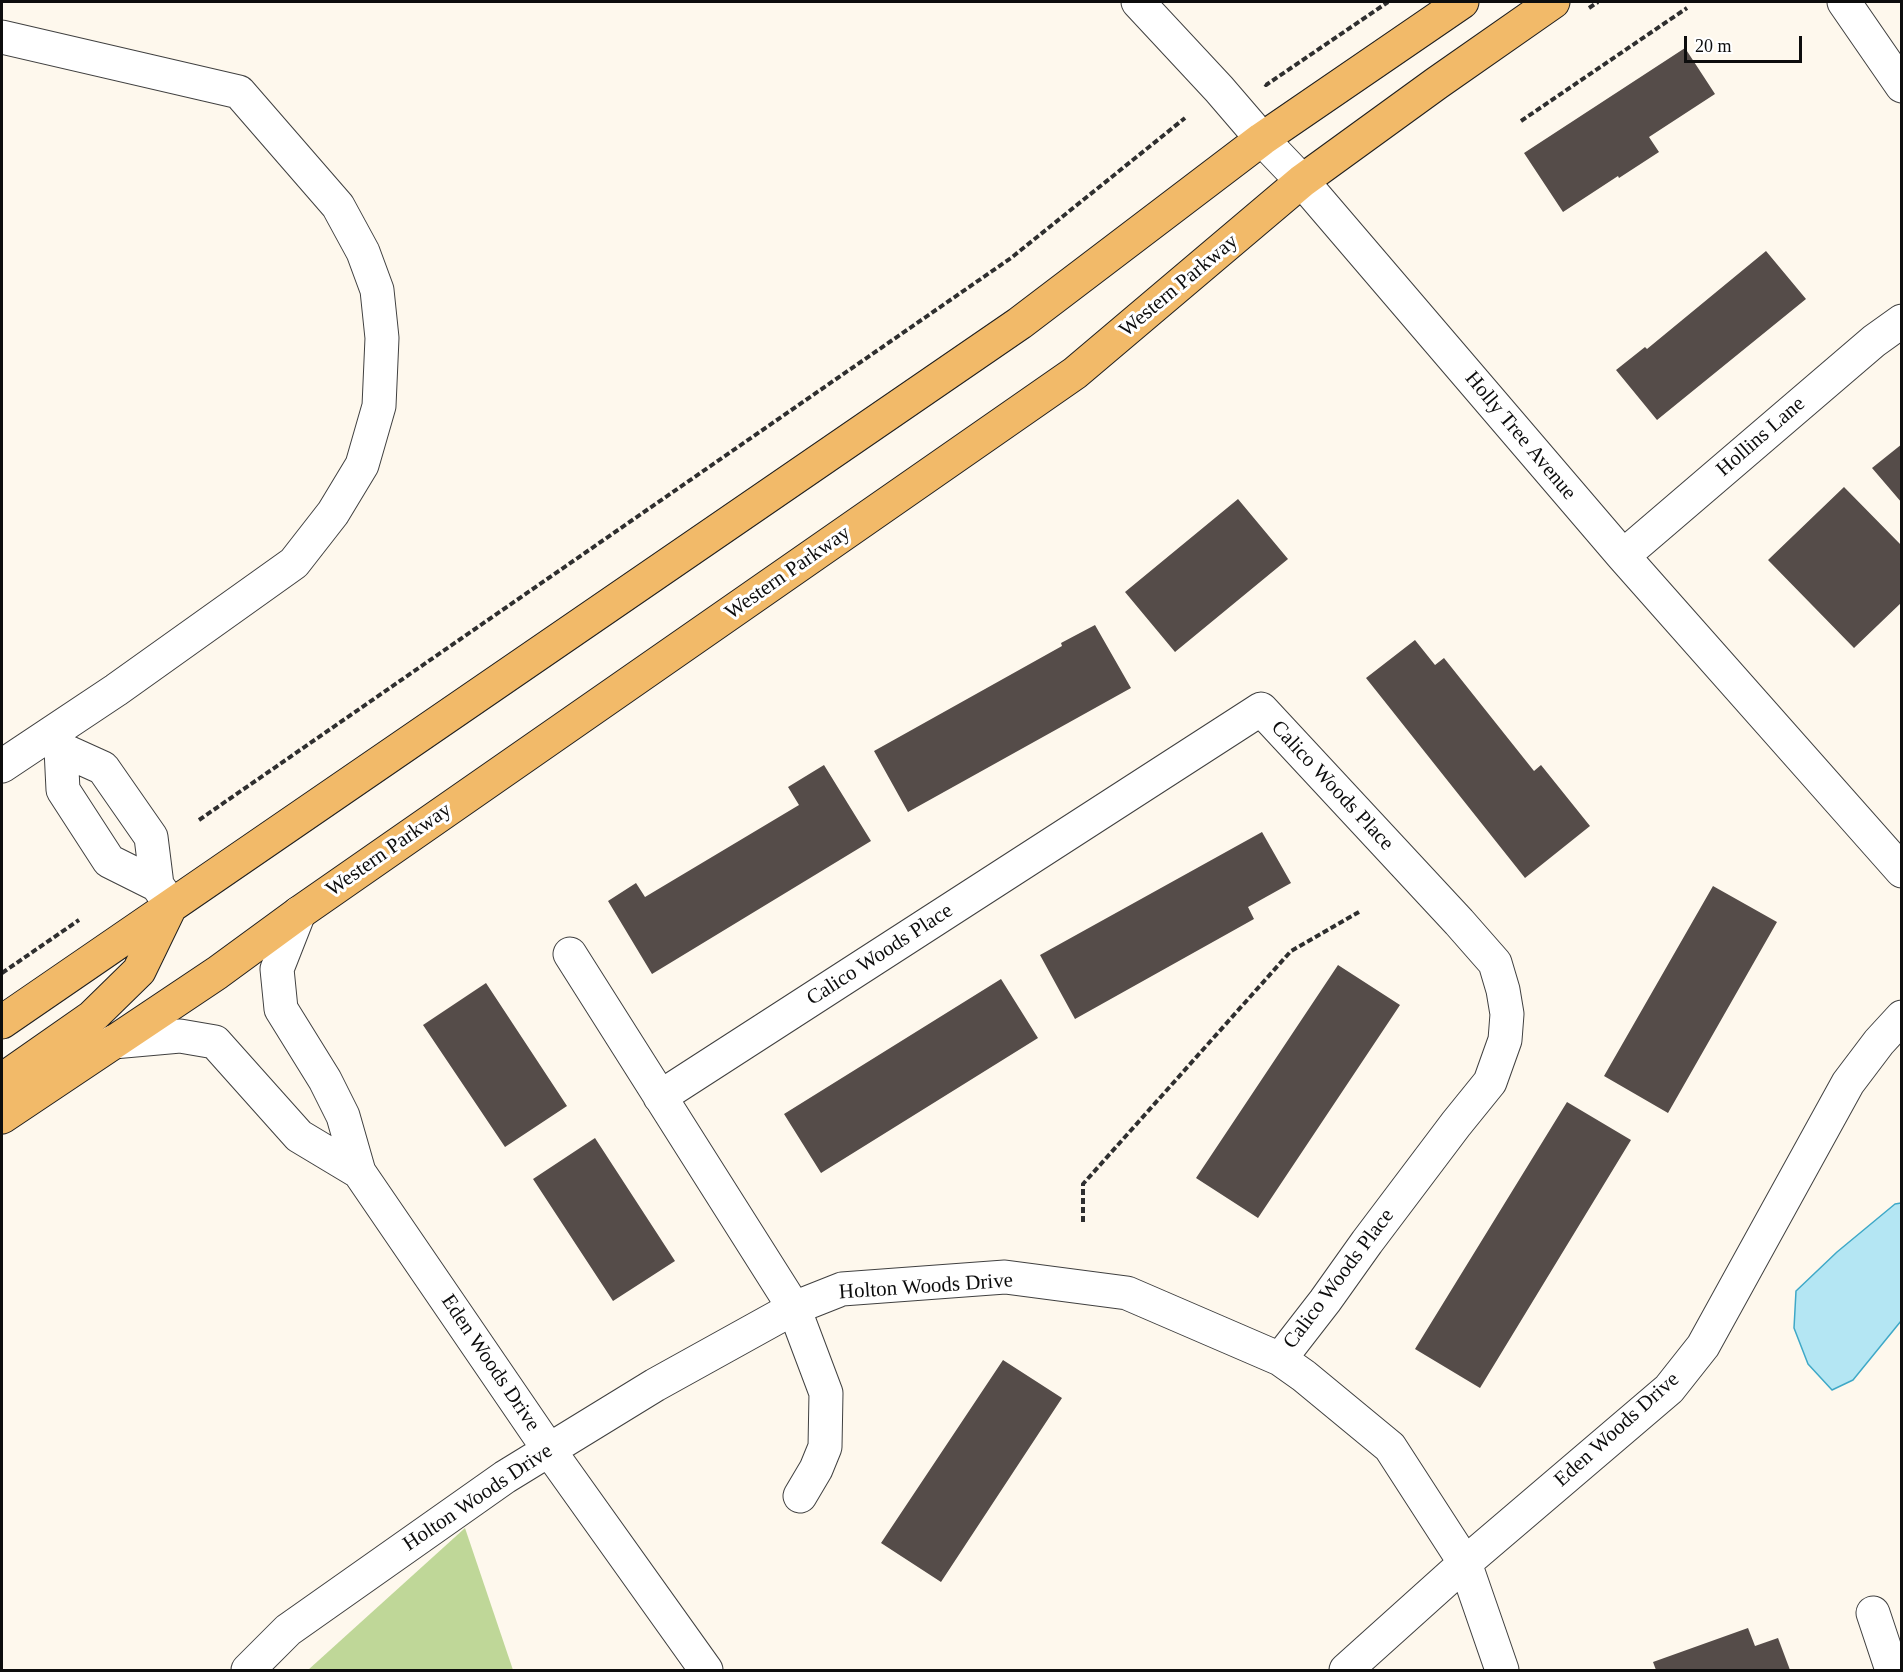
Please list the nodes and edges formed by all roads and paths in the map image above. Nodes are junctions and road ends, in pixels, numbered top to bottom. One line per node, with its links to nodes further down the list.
1 (1138, 2): 12 (street, Holly Tree Avenue)
2 (1388, 2): 8 (path)
3 (1462, 2): 12 (main road)
4 (1553, 2): 13 (main road, Western Parkway)
5 (1844, 2): 9 (street)
6 (1687, 8): 11 (path)
7 (2, 37): 16 (street)
8 (1259, 79)
9 (1902, 86)
10 (1185, 118): 18 (path)
11 (1521, 121)
12 (1262, 139): 13 (street, Holly Tree Avenue); 20 (main road)
13 (1302, 181): 15 (street, Holly Tree Avenue); 22 (main road, Western Parkway)
14 (1902, 321): 15 (street, Hollins Lane)
15 (1623, 556): 19 (street, Holly Tree Avenue)
16 (55, 742): 17 (street); 20 (street); 20 (street)
17 (2, 766)
18 (199, 820)
19 (1902, 871)
20 (164, 895): 27 (main road); 29 (main road)
21 (1359, 912): 33 (path)
22 (299, 913): 28 (main road, Western Parkway); 32 (street, Eden Woods Drive)
23 (79, 920): 25 (path)
24 (570, 954): 30 (street)
25 (2, 973)
26 (1902, 1017): 38 (street, Eden Woods Drive)
27 (2, 1022)
28 (113, 1042): 31 (main road, Western Parkway); 32 (street, Eden Woods Drive)
29 (2, 1080)
30 (660, 1097): 34 (street); 35 (street, Calico Woods Place)
31 (2, 1117)
32 (359, 1172): 36 (street, Eden Woods Drive)
33 (1083, 1222)
34 (794, 1308): 35 (street, Holton Woods Drive); 36 (street, Holton Woods Drive); 37 (street)
35 (1280, 1359): 38 (street, Holton Woods Drive)
36 (549, 1450): 40 (street, Holton Woods Drive); 41 (street, Eden Woods Drive)
37 (800, 1496)
38 (1465, 1563): 42 (street, Eden Woods Drive); 43 (street, Holton Woods Drive)
39 (1873, 1613): 44 (street)
40 (248, 1671)
41 (706, 1671)
42 (1346, 1671)
43 (1502, 1671)
44 (1892, 1671)

